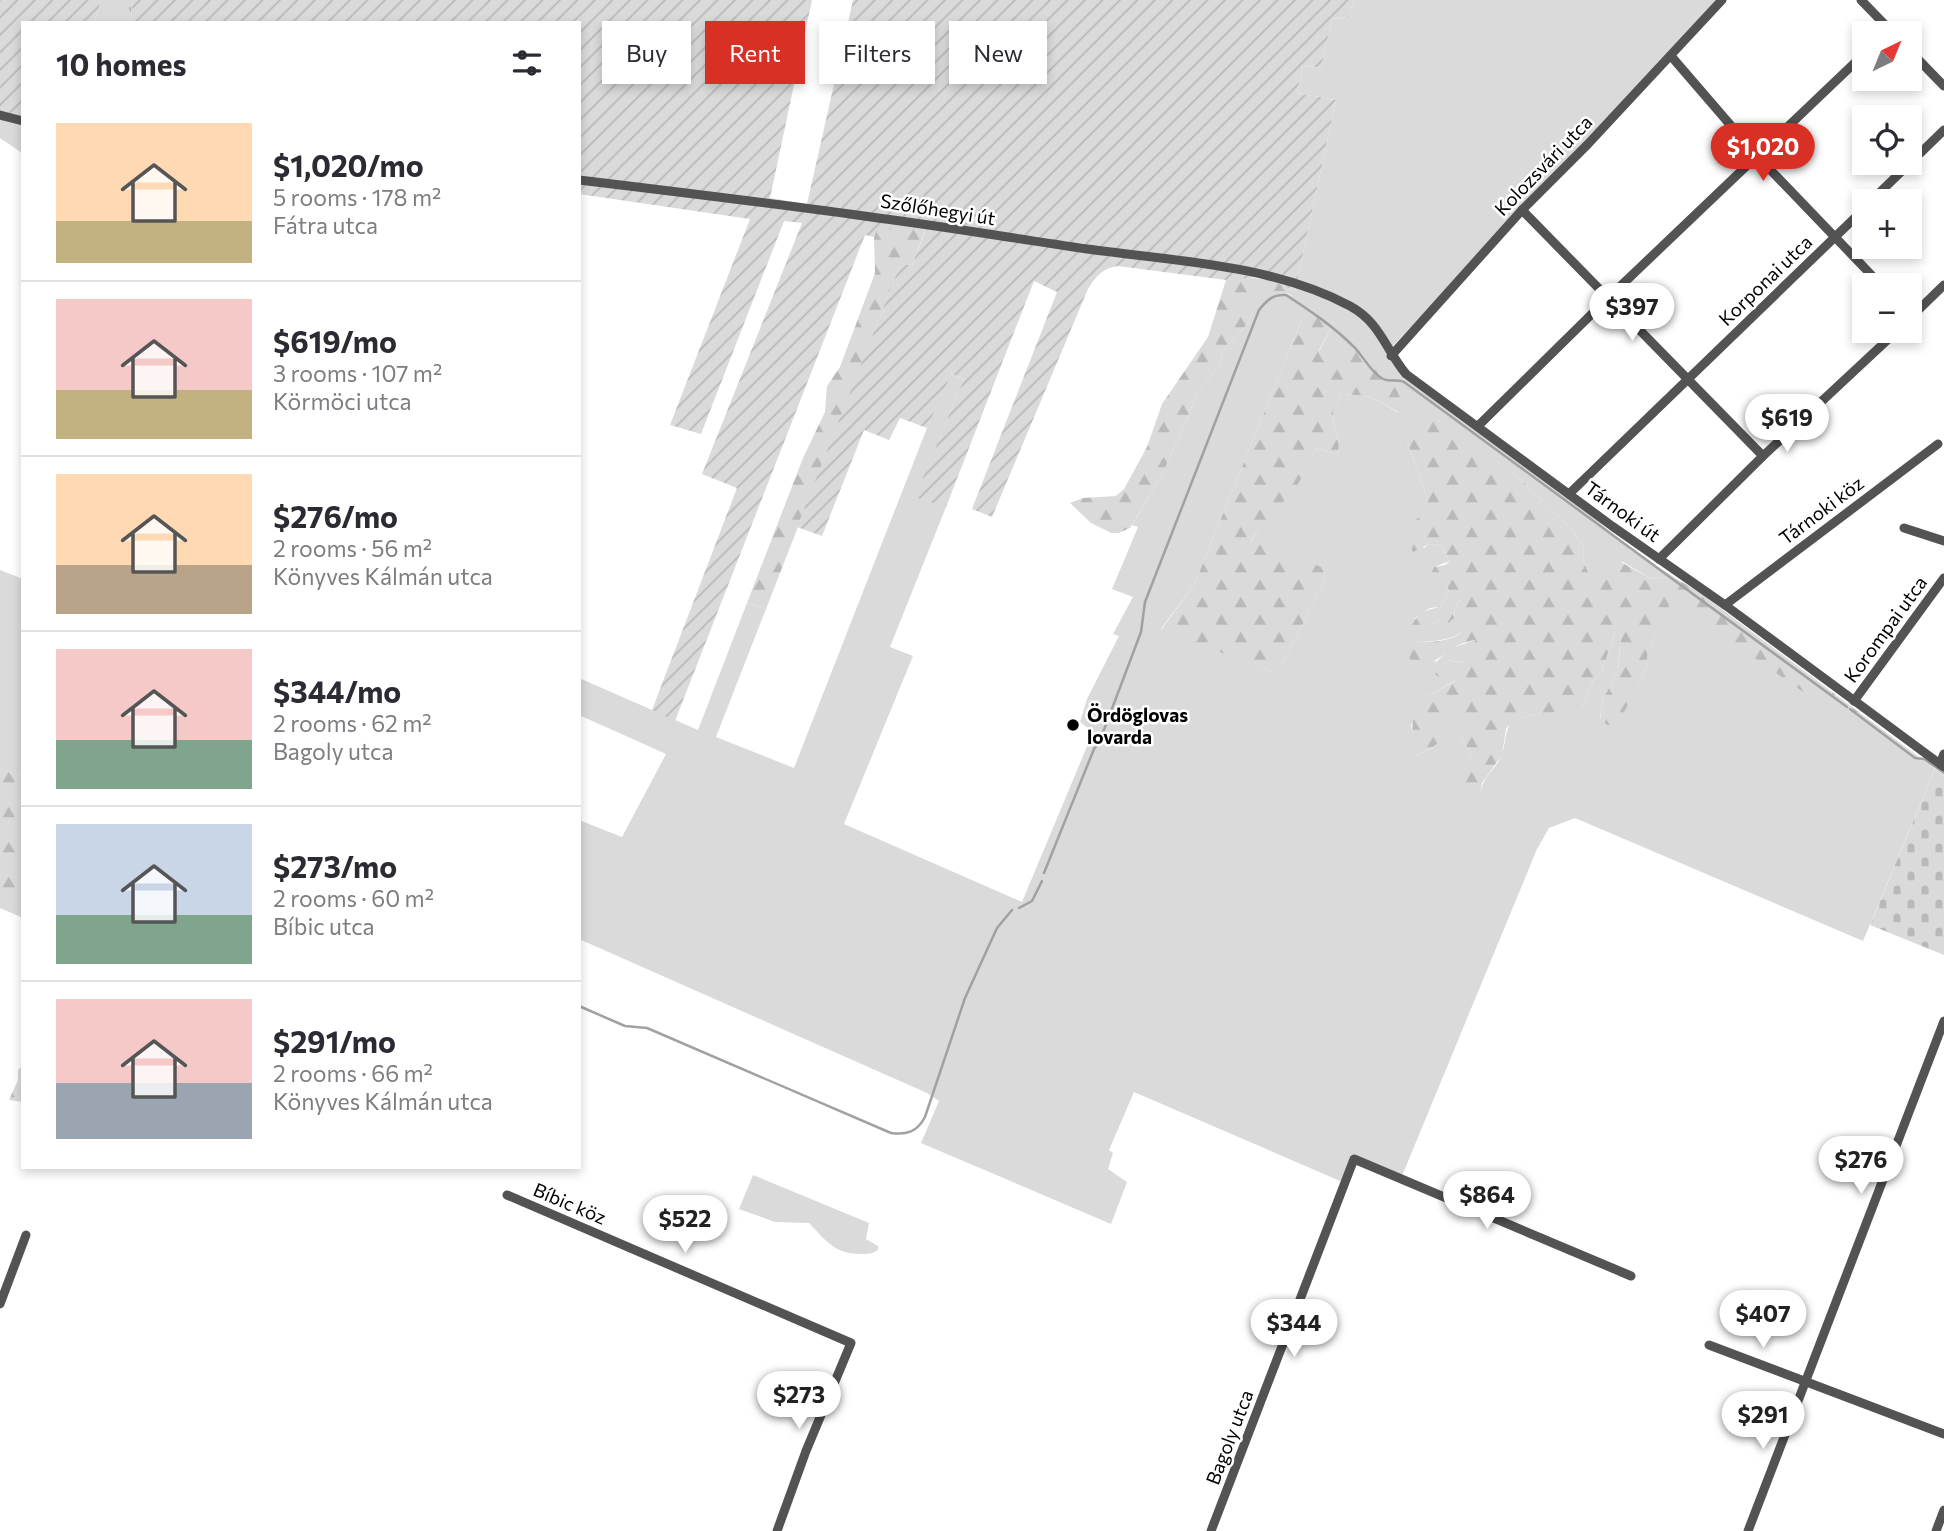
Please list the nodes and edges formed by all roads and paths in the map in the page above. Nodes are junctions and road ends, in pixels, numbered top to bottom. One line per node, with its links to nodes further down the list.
1 (1722, 0): 4 (street, Kolozsvári utca)
2 (1861, 0): 3 (street)
3 (1879, 21)
4 (1671, 56): 11 (street); 14 (street, Kolozsvári utca)
5 (1922, 63): 7 (street)
6 (1852, 66): 11 (street)
7 (1944, 86)
8 (0, 115): 9 (street)
9 (21, 120)
10 (1944, 130): 13 (street)
11 (1758, 157): 16 (street); 20 (street)
12 (581, 180): 18 (street, Szőlőhegyi út)
13 (1883, 189)
14 (1522, 210): 20 (street); 23 (street, Kolozsvári utca)
15 (1852, 221): 16 (street, Korponai utca)
16 (1835, 237): 17 (street); 24 (street, Korponai utca)
17 (1870, 273)
18 (1290, 283): 23 (street, Tárnoki út)
19 (1944, 285): 21 (street)
20 (1608, 298): 24 (street); 25 (street)
21 (1922, 306)
22 (1883, 343): 27 (street)
23 (1391, 356): 25 (street, Tárnoki út)
24 (1687, 378): 27 (street); 28 (street, Korponai utca)
25 (1478, 426): 28 (street, Tárnoki út)
26 (1937, 444): 33 (street, Tárnoki köz)
27 (1763, 456): 31 (street)
28 (1569, 494): 31 (street, Tárnoki út)
29 (1904, 528): 30 (street)
30 (1944, 541)
31 (1659, 559): 33 (street, Tárnoki út)
32 (1944, 578): 34 (street, Korompai utca)
33 (1725, 605): 34 (street, Tárnoki út)
34 (1854, 701): 36 (street, Tárnoki út)
35 (1944, 754): 36 (street)
36 (1942, 766)
37 (1944, 1021): 43 (street)
38 (507, 1195): 46 (street, Bíbic köz)
39 (26, 1235): 41 (street)
40 (1630, 1276): 47 (street, Bagoly utca)
41 (0, 1304)
42 (1709, 1345): 43 (street)
43 (1806, 1382): 44 (street); 48 (street)
44 (1944, 1434)
45 (1944, 1510): 49 (street)
46 (777, 1531)
47 (1211, 1531)
48 (1748, 1531)
49 (1936, 1531)

